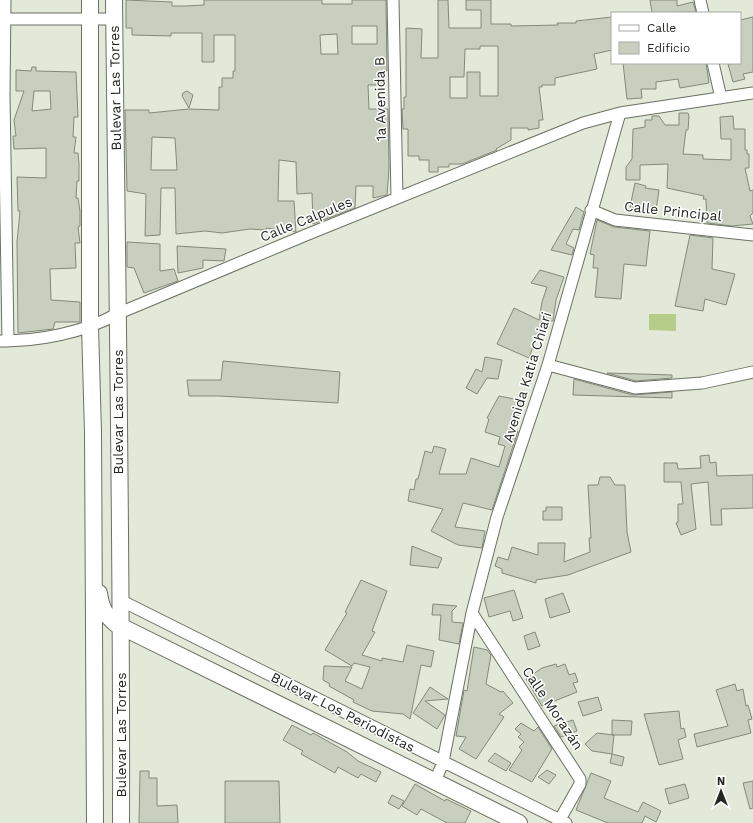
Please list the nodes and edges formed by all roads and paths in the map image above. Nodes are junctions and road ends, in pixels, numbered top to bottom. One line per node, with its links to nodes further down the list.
1 (5, 0): 7 (street)
2 (90, 0): 8 (street, Bulevar Las Torres)
3 (114, 0): 9 (street, Bulevar Las Torres)
4 (393, 0): 14 (street, 1a Avenida B)
5 (700, 0): 6 (street)
6 (703, 12)
7 (3, 19): 8 (street); 19 (street)
8 (90, 19): 9 (street); 18 (street, Bulevar Las Torres)
9 (114, 19): 17 (street, Bulevar Las Torres)
10 (713, 64): 12 (street)
11 (753, 93): 12 (street)
12 (720, 98): 13 (street)
13 (620, 114): 14 (street, Calle Calpules); 15 (street, Avenida Katia Chiari)
14 (397, 198): 17 (street, Calle Calpules)
15 (591, 210): 16 (street, Calle Principal); 20 (street, Avenida Katia Chiari)
16 (753, 235)
17 (117, 314): 18 (street, Calle Calpules); 23 (street, Bulevar Las Torres)
18 (90, 326): 19 (street, Calle Calpules); 22 (street, Bulevar Las Torres)
19 (4, 341)
20 (548, 365): 21 (street); 26 (street, Avenida Katia Chiari)
21 (753, 372)
22 (93, 433): 23 (street); 24 (street, Bulevar Las Torres)
23 (118, 435): 25 (street, Bulevar Las Torres)
24 (93, 558): 27 (street, Bulevar Los Periodistas); 31 (street, Bulevar Las Torres)
25 (120, 600): 27 (street, Bulevar Las Torres); 28 (street, Bulevar Los Periodistas)
26 (472, 613): 28 (street, Avenida Katia Chiari); 30 (street, Calle Morazán)
27 (122, 627): 29 (street, Bulevar Los Periodistas); 32 (street, Bulevar Las Torres)
28 (443, 762): 29 (street, Avenida Katia Chiari); 30 (street, Bulevar Los Periodistas)
29 (435, 782): 33 (street, Bulevar Los Periodistas)
30 (561, 822)
31 (95, 823)
32 (121, 823)
33 (520, 823)

